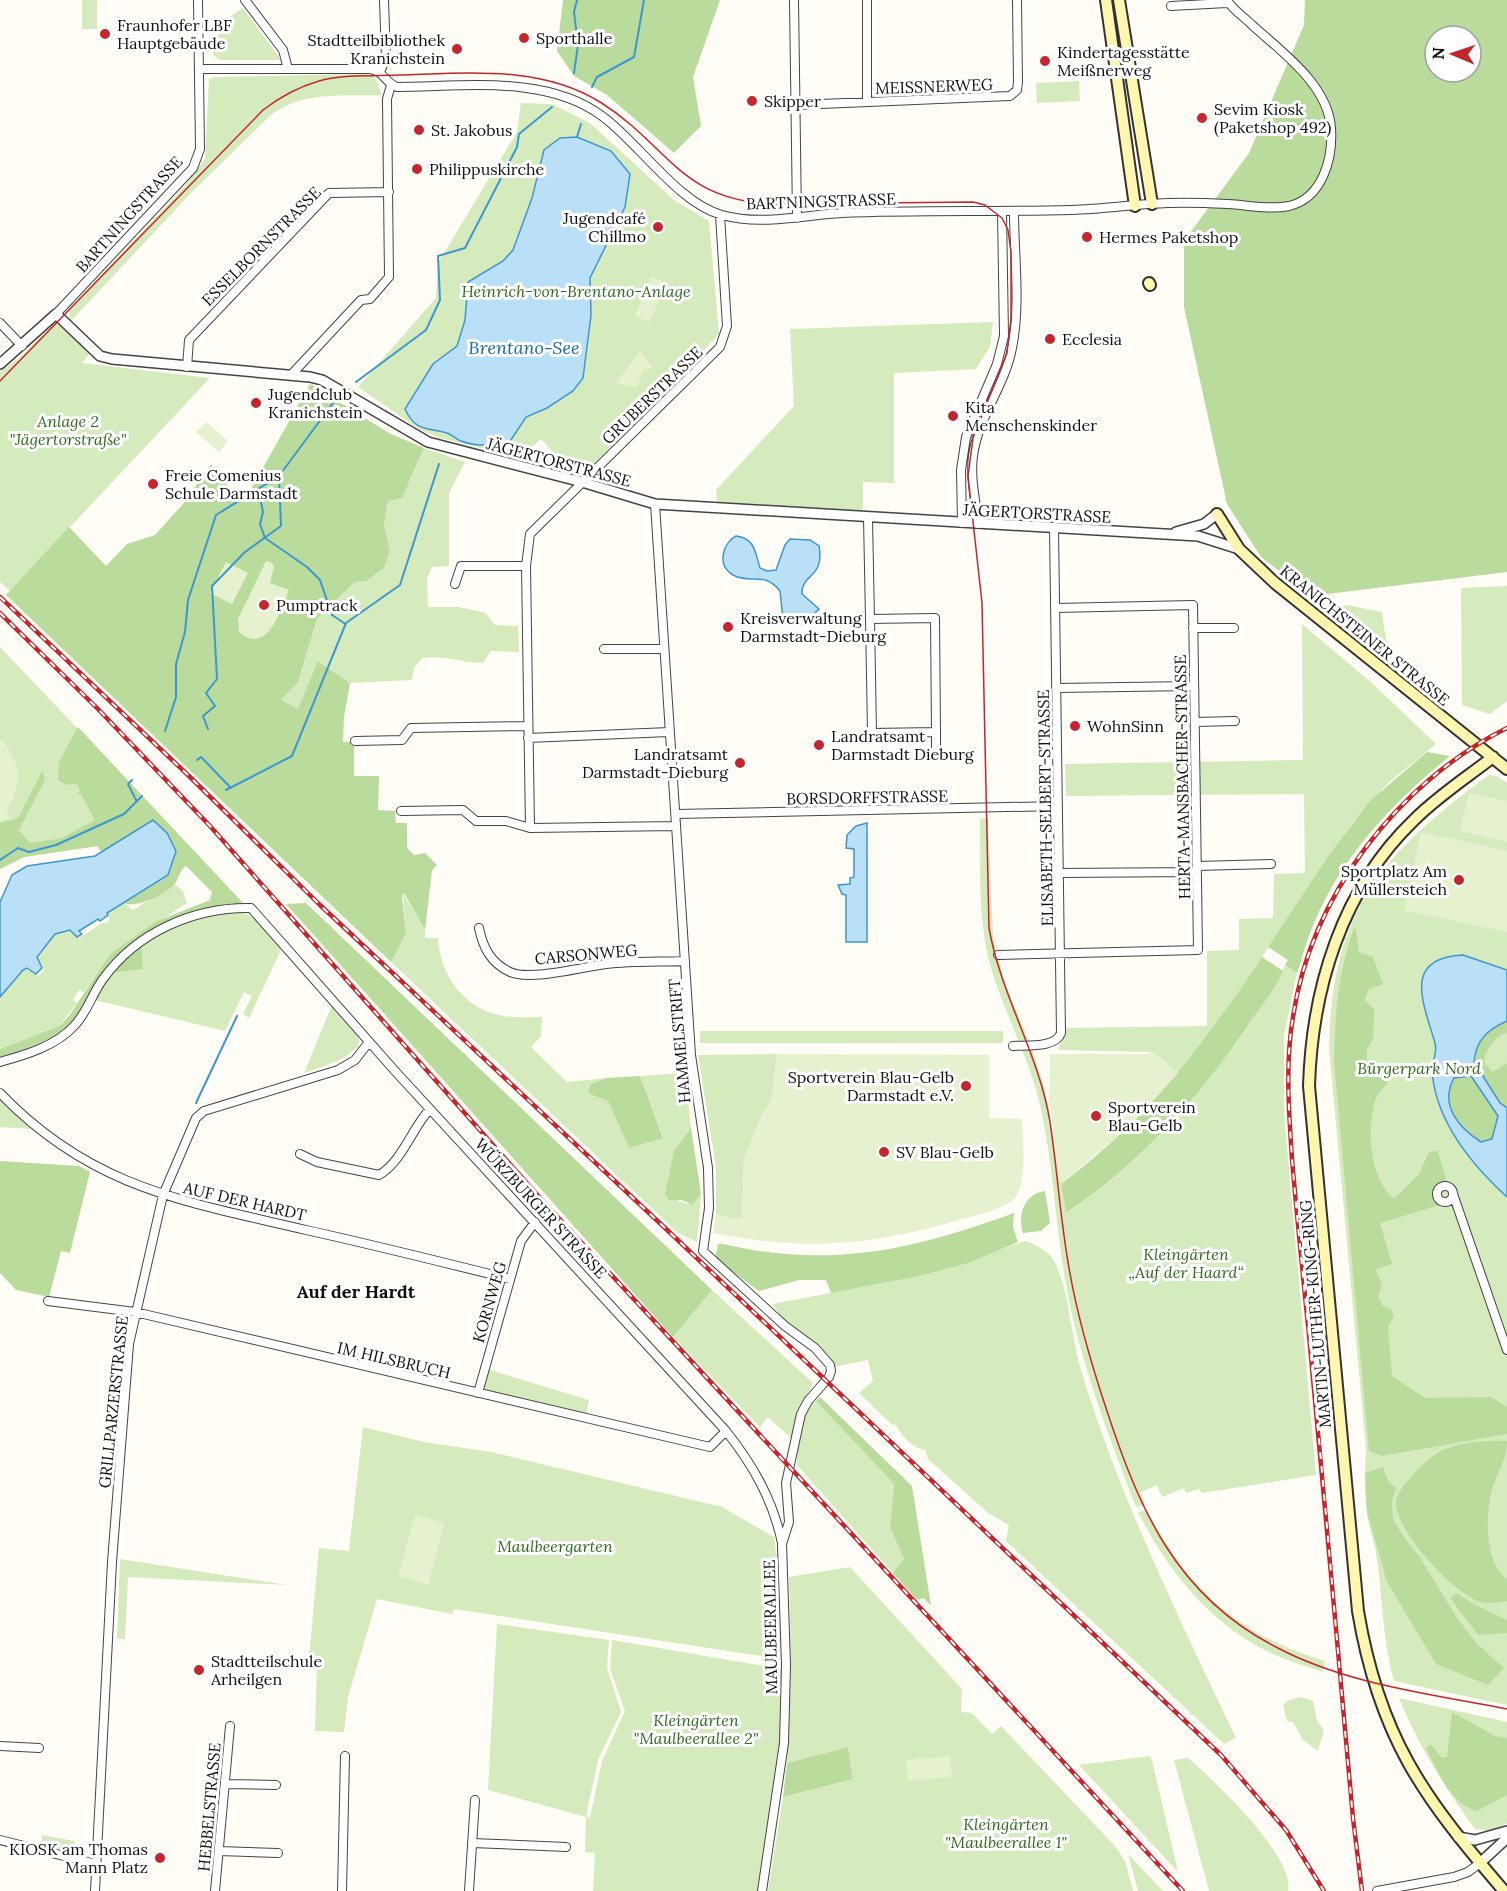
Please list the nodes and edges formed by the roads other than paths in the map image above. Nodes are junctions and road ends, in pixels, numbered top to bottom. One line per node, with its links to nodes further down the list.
1 (198, 0): 11 (street, BARTNINGSTRASSE)
2 (384, 0): 13 (street)
3 (794, 0): 16 (street)
4 (867, 0): 15 (street, MEISSNERWEG)
5 (1017, 0): 15 (street, MEISSNERWEG)
6 (1106, 0): 19 (main road)
7 (1119, 0): 18 (main road)
8 (246, 1): 12 (street)
9 (1227, 1): 10 (street); 18 (street, BARTNINGSTRASSE)
10 (1171, 6)
11 (199, 69): 12 (street); 24 (street, BARTNINGSTRASSE)
12 (288, 69): 13 (street)
13 (380, 72): 14 (street)
14 (391, 85): 17 (street); 22 (street, BARTNINGSTRASSE)
15 (867, 102): 16 (street, MEISSNERWEG)
16 (797, 105): 23 (street)
17 (389, 192): 28 (street, ESSELBORNSTRASSE); 29 (street)
18 (1152, 204): 19 (street, BARTNINGSTRASSE)
19 (1135, 206): 21 (street, BARTNINGSTRASSE)
20 (1002, 211): 21 (street, BARTNINGSTRASSE); 23 (street, BARTNINGSTRASSE); 34 (street)
21 (1014, 211): 35 (street)
22 (720, 215): 23 (street, BARTNINGSTRASSE); 30 (street, GRUBERSTRASSE)
23 (798, 218)
24 (56, 314): 26 (street); 28 (street, JÄGERTORSTRASSE)
25 (0, 323): 26 (street)
26 (22, 346): 27 (street)
27 (0, 364)
28 (187, 367): 29 (street, JÄGERTORSTRASSE)
29 (291, 375): 30 (street, JÄGERTORSTRASSE)
30 (582, 482): 31 (street, JÄGERTORSTRASSE); 41 (street, GRUBERSTRASSE)
31 (655, 504): 33 (street, JÄGERTORSTRASSE); 48 (street, HAMMELSTRIFT)
32 (1217, 514): 37 (main road, KRANICHSTEINER STRASSE); 38 (street, JÄGERTORSTRASSE)
33 (868, 518): 34 (street, JÄGERTORSTRASSE); 44 (street)
34 (962, 523): 35 (street, JÄGERTORSTRASSE)
35 (978, 524): 36 (street, JÄGERTORSTRASSE)
36 (1054, 528): 38 (street, JÄGERTORSTRASSE); 43 (street, ELISABETH-SELBERT-STRASSE)
37 (1226, 530): 39 (street, JÄGERTORSTRASSE); 40 (main road, KRANICHSTEINER STRASSE)
38 (1164, 534): 39 (street, JÄGERTORSTRASSE)
39 (1206, 537): 40 (street, JÄGERTORSTRASSE)
40 (1239, 549): 59 (main road, KRANICHSTEINER STRASSE)
41 (526, 566): 42 (street); 53 (street, GRUBERSTRASSE)
42 (455, 584)
43 (1055, 608): 45 (street, HERTA-MANSBACHER-STRASSE); 50 (street, ELISABETH-SELBERT-STRASSE)
44 (870, 619): 55 (street); 55 (street)
45 (1193, 628): 46 (street); 49 (street, HERTA-MANSBACHER-STRASSE)
46 (1234, 628)
47 (604, 649): 48 (street)
48 (663, 649): 54 (street, HAMMELSTRIFT)
49 (1194, 686): 50 (street); 52 (street, HERTA-MANSBACHER-STRASSE)
50 (1056, 688): 61 (street, ELISABETH-SELBERT-STRASSE)
51 (1235, 721): 52 (street)
52 (1195, 722): 67 (street, HERTA-MANSBACHER-STRASSE)
53 (528, 726): 56 (street, GRUBERSTRASSE); 57 (street)
54 (669, 732): 56 (street); 63 (street, HAMMELSTRIFT)
55 (936, 732): 58 (street)
56 (528, 738): 65 (street, GRUBERSTRASSE)
57 (355, 741)
58 (936, 750)
59 (1492, 757): 60 (main road, KRANICHSTEINER STRASSE); 98 (main road, MARTIN-LUTHER-KING-RING)
60 (1507, 769)
61 (1058, 806): 63 (street, BORSDORFFSTRASSE); 68 (street, ELISABETH-SELBERT-STRASSE)
62 (400, 811): 65 (street)
63 (676, 814): 64 (street, HAMMELSTRIFT)
64 (676, 826): 65 (street); 72 (street, HAMMELSTRIFT)
65 (530, 828)
66 (1270, 864): 67 (street)
67 (1197, 869): 68 (street); 70 (street, HERTA-MANSBACHER-STRASSE)
68 (1059, 873): 70 (street, ELISABETH-SELBERT-STRASSE)
69 (479, 928): 72 (street, CARSONWEG)
70 (1061, 953): 71 (street); 74 (street, ELISABETH-SELBERT-STRASSE)
71 (998, 955)
72 (685, 962): 86 (street, HAMMELSTRIFT)
73 (369, 1042): 75 (street, WÜRZBURGER STRASSE); 77 (street, WÜRZBURGER STRASSE); 80 (street, GRILLPARZERSTRASSE)
74 (1013, 1046)
75 (0, 1062)
76 (0, 1093): 80 (street, AUF DER HARDT)
77 (430, 1109): 78 (street); 81 (street, WÜRZBURGER STRASSE)
78 (300, 1154)
79 (1453, 1194): 85 (street)
80 (163, 1195): 82 (street, AUF DER HARDT); 84 (street, GRILLPARZERSTRASSE)
81 (535, 1222): 82 (street, KORNWEG); 88 (street, WÜRZBURGER STRASSE)
82 (510, 1278): 87 (street, KORNWEG)
83 (48, 1300): 84 (street, IM HILSBRUCH)
84 (135, 1312): 87 (street, IM HILSBRUCH); 106 (street, GRILLPARZERSTRASSE)
85 (1507, 1350)
86 (831, 1374): 89 (street, MAULBEERALLEE)
87 (478, 1393): 88 (street, IM HILSBRUCH)
88 (726, 1431): 89 (street, WÜRZBURGER STRASSE)
89 (782, 1544): 112 (street, MAULBEERALLEE)
90 (230, 1726): 94 (street, HEBBELSTRASSE)
91 (0, 1746): 92 (street)
92 (39, 1748)
93 (345, 1756): 110 (street)
94 (225, 1784): 95 (street); 103 (street, HEBBELSTRASSE)
95 (276, 1785)
96 (475, 1800): 101 (street)
97 (1507, 1831): 98 (street)
98 (1458, 1837): 105 (main road, MARTIN-LUTHER-KING-RING)
99 (1507, 1838): 105 (street)
100 (0, 1840): 106 (street)
101 (472, 1843): 102 (street); 111 (street)
102 (566, 1847)
103 (219, 1851): 104 (street); 109 (street, HEBBELSTRASSE)
104 (278, 1853)
105 (1480, 1863): 107 (street); 113 (main road, MARTIN-LUTHER-KING-RING)
106 (96, 1864): 108 (street, GRILLPARZERSTRASSE)
107 (1377, 1890)
108 (95, 1891)
109 (215, 1891)
110 (342, 1891)
111 (469, 1891)
112 (762, 1891)
113 (1504, 1891)

